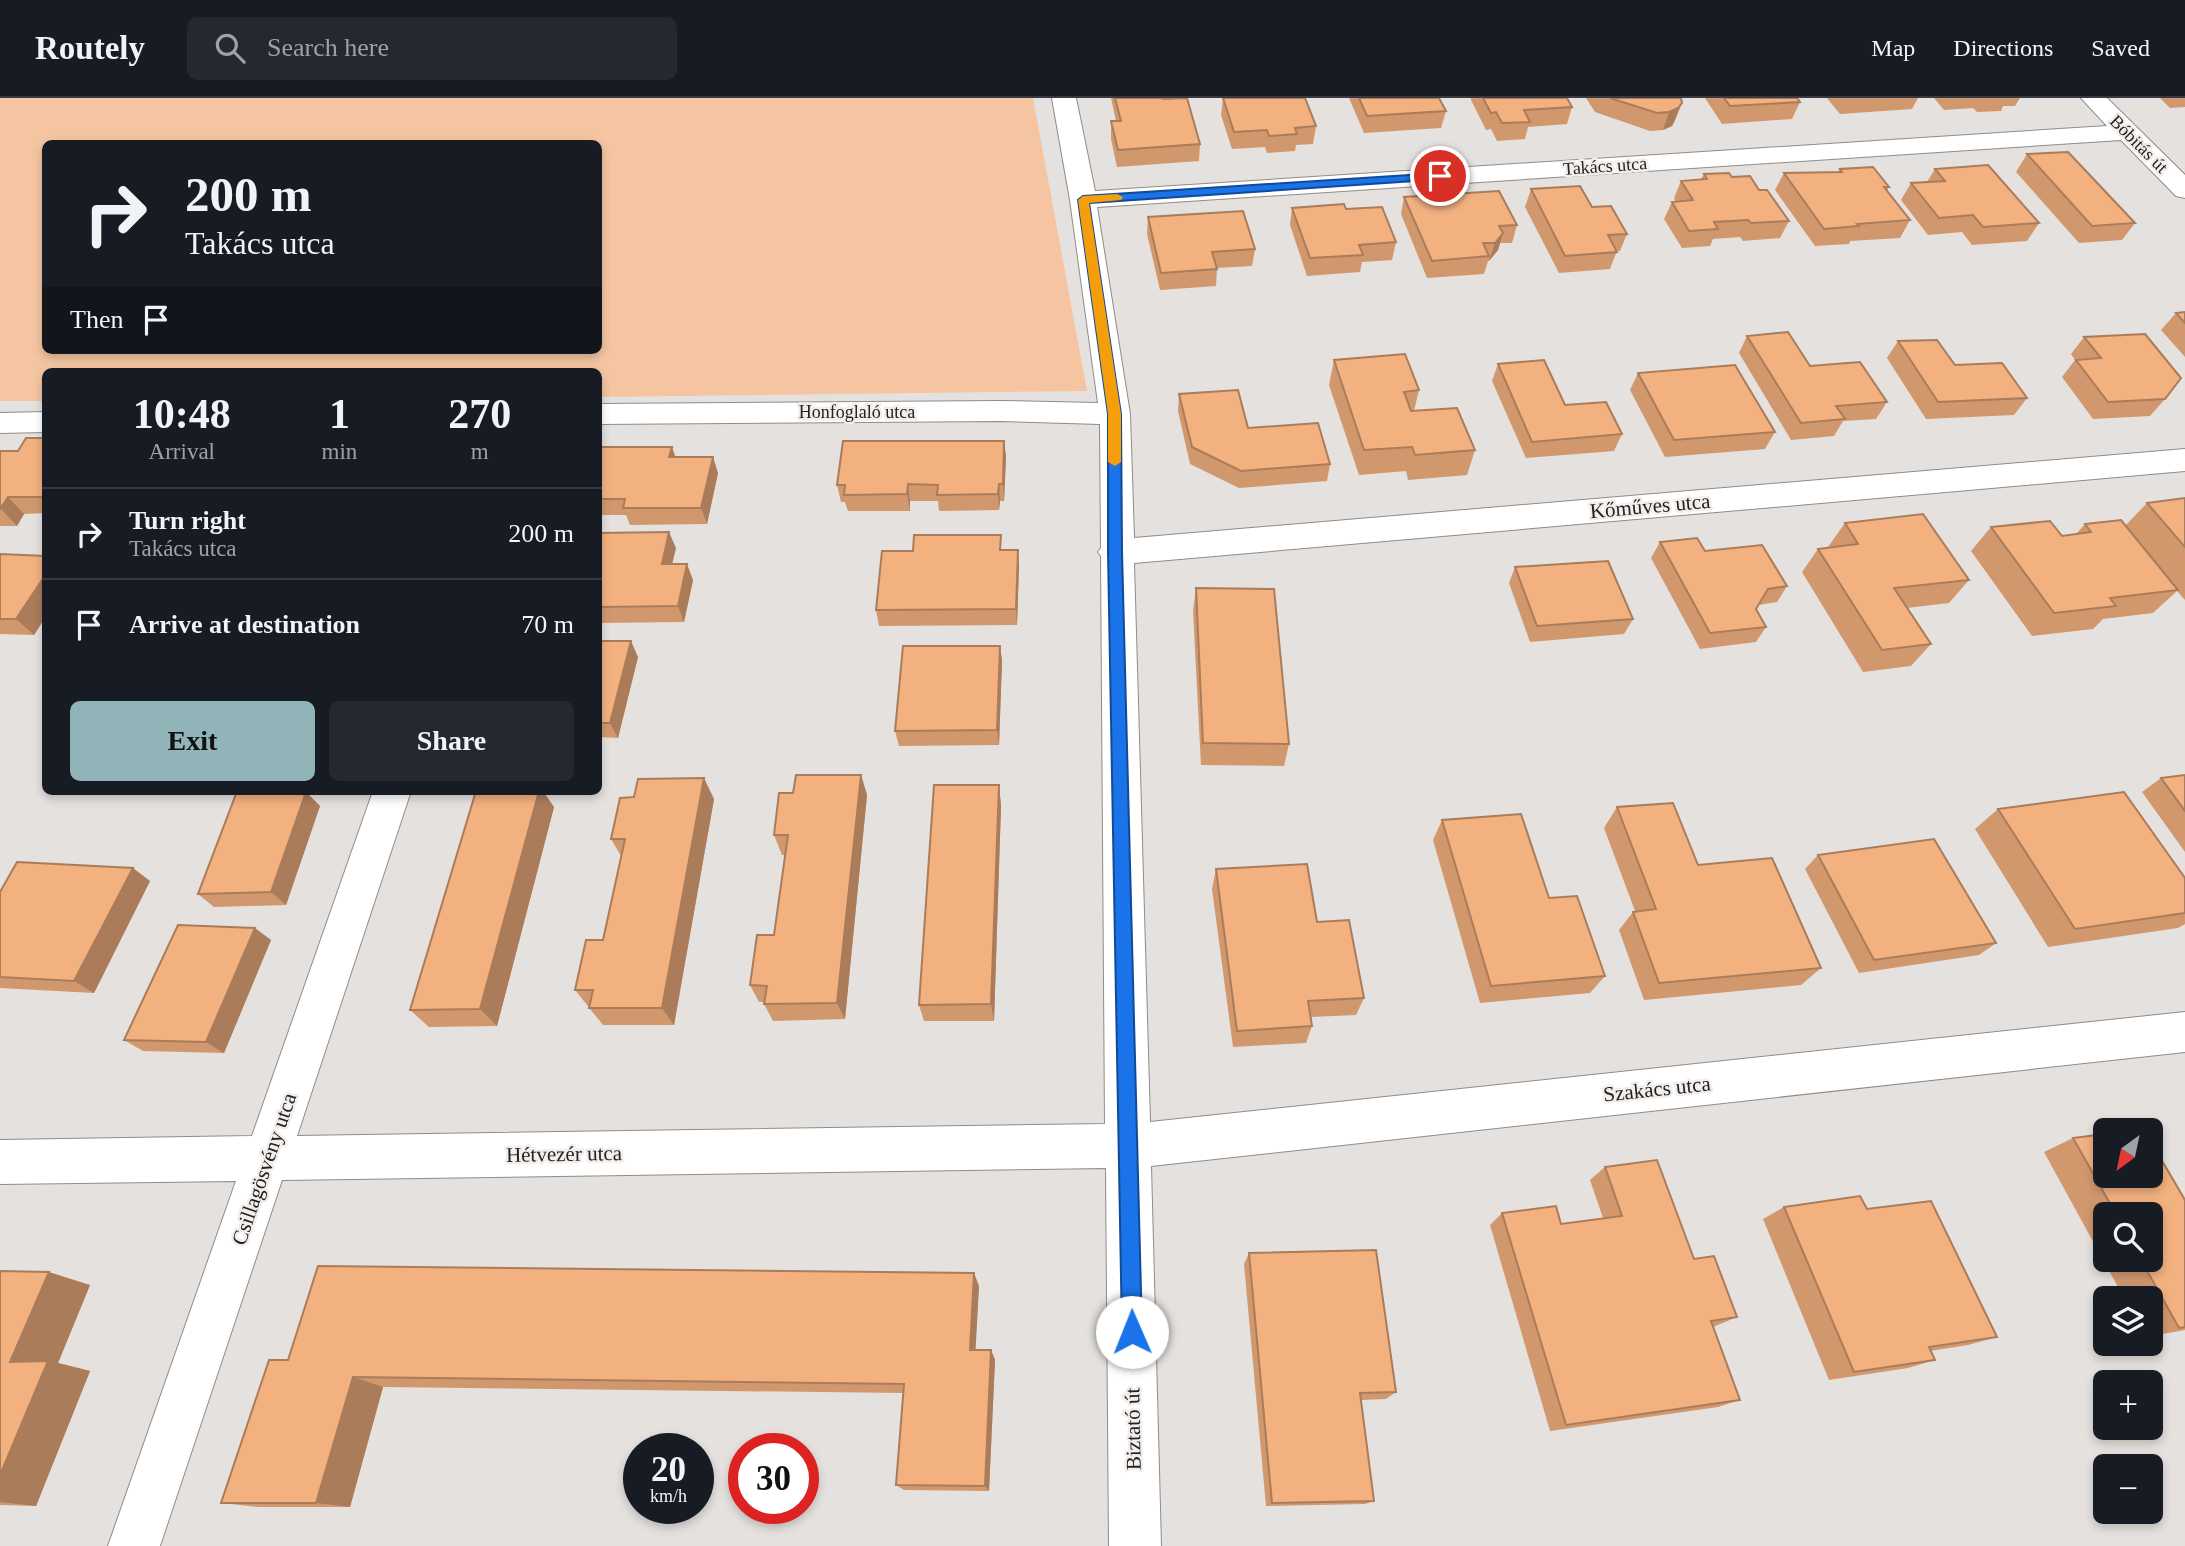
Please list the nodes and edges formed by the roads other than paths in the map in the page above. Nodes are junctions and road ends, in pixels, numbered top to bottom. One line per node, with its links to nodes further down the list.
1 (1065, 98): 5 (street, Biztató út)
2 (2093, 98): 3 (street, Bóbitás út)
3 (2126, 132): 4 (street, Bóbitás út); 5 (street, Takács utca)
4 (2185, 190)
5 (1083, 200): 7 (street, Biztató út)
6 (602, 414): 7 (street, Honfoglaló utca)
7 (1115, 414): 11 (street, Biztató út)
8 (42, 422): 9 (street)
9 (0, 423)
10 (2185, 460): 11 (street, Kőműves utca)
11 (1115, 552): 14 (street, Biztató út)
12 (391, 795): 15 (street, Csillagösvény utca)
13 (2185, 1032): 14 (street, Szakács utca)
14 (1129, 1146): 15 (street, Hétvezér utca); 18 (street, Biztató út)
15 (268, 1158): 16 (street, Hétvezér utca); 17 (street, Csillagösvény utca)
16 (0, 1162)
17 (134, 1546)
18 (1135, 1546)

